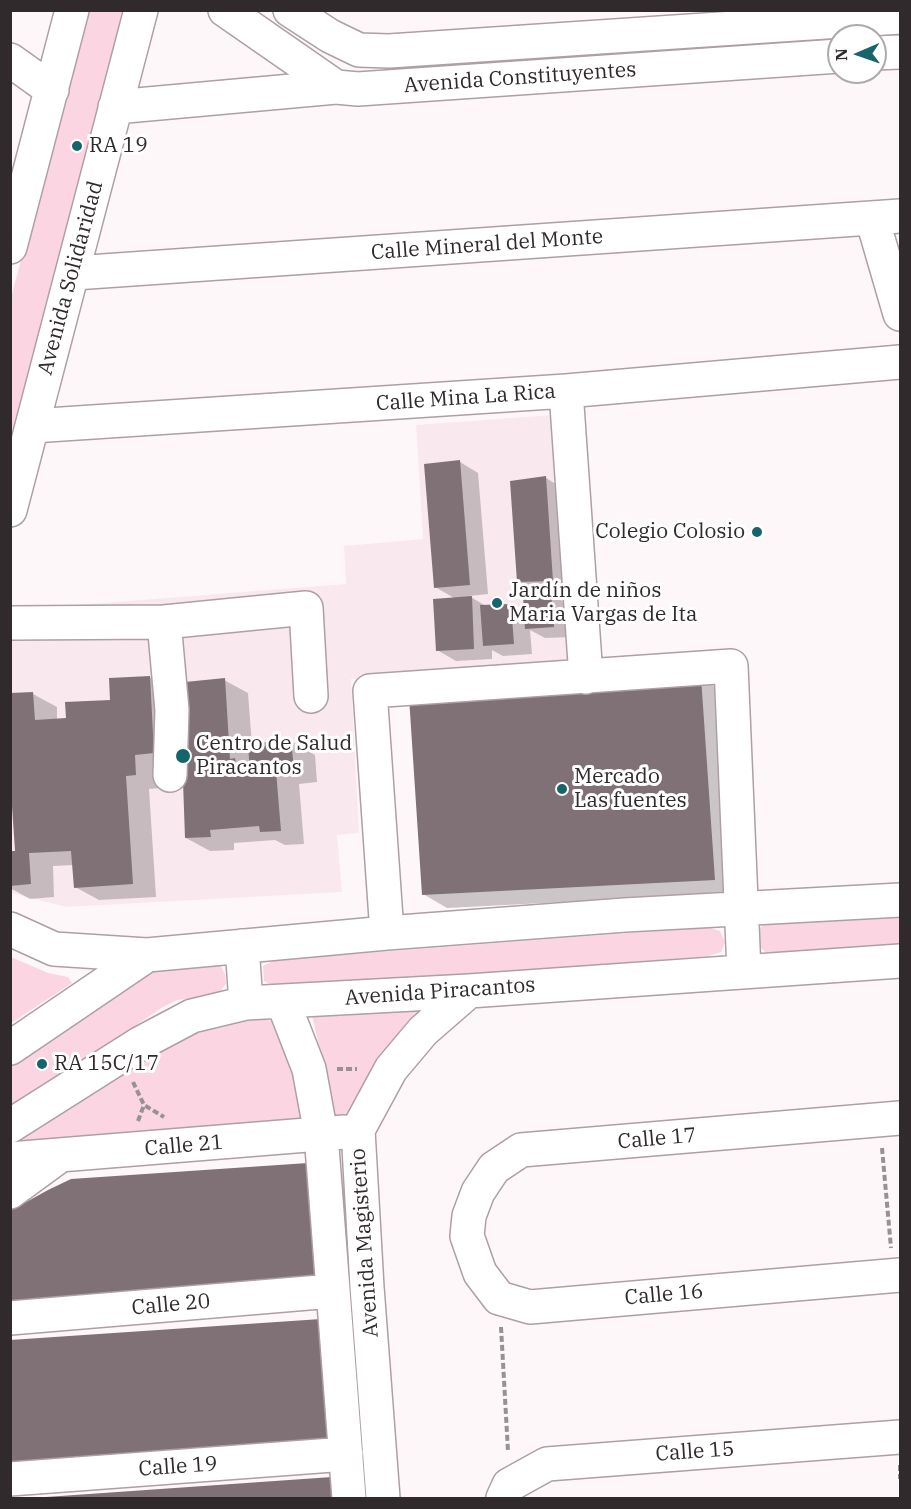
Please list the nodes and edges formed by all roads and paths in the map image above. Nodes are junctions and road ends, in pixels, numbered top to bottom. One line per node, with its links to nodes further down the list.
1 (72, 10): 11 (street)
2 (141, 10): 12 (street, Avenida Solidaridad)
3 (225, 10): 10 (street)
4 (290, 10): 6 (street, Avenida Constituyentes)
5 (900, 17): 6 (street, Avenida Constituyentes)
6 (715, 30): 9 (street)
7 (827, 57): 9 (street, Avenida Constituyentes)
8 (10, 60): 11 (street)
9 (716, 65): 10 (street, Avenida Constituyentes)
10 (336, 87): 12 (street, Avenida Constituyentes)
11 (52, 90): 14 (street)
12 (115, 107): 15 (street, Avenida Solidaridad)
13 (886, 217): 15 (street, Calle Mineral del Monte); 16 (street)
14 (10, 247)
15 (74, 273): 19 (street, Avenida Solidaridad)
16 (900, 314)
17 (900, 362): 18 (street, Calle Mina La Rica)
18 (566, 391): 19 (street, Calle Mina La Rica); 23 (street)
19 (32, 426): 20 (street, Avenida Solidaridad)
20 (10, 510)
21 (164, 622): 22 (street); 24 (street); 25 (street)
22 (10, 623)
23 (586, 677): 27 (street); 29 (street)
24 (311, 696)
25 (170, 775)
26 (900, 900): 27 (street)
27 (742, 908): 29 (street); 33 (street)
28 (10, 929): 31 (street)
29 (387, 933): 30 (street)
30 (242, 946): 31 (street); 36 (street)
31 (147, 955): 37 (street)
32 (900, 961): 33 (street, Avenida Piracantos)
33 (744, 971): 34 (street, Avenida Piracantos)
34 (469, 991): 35 (street, Avenida Piracantos); 40 (street, Avenida Magisterio)
35 (283, 1002): 36 (street, Avenida Piracantos); 39 (street, Avenida Magisterio)
36 (246, 1003): 38 (street, Avenida Piracantos)
37 (10, 1048)
38 (121, 1055): 42 (path); 43 (street, Avenida Piracantos)
39 (309, 1068): 40 (path); 45 (street, Avenida Magisterio)
40 (391, 1069): 44 (street, Avenida Magisterio)
41 (890, 1119): 49 (path); 51 (street, Calle 17)
42 (173, 1121)
43 (10, 1126)
44 (358, 1130): 45 (street, Calle 21); 58 (street, Avenida Magisterio)
45 (321, 1134): 46 (street, Calle 21); 50 (street, Avenida Magisterio)
46 (58, 1157): 47 (street, Calle 21); 48 (street)
47 (10, 1159)
48 (10, 1192)
49 (897, 1276): 51 (street, Calle 16)
50 (332, 1291): 52 (street, Calle 20); 54 (street, Avenida Magisterio)
51 (499, 1298): 56 (path)
52 (10, 1318)
53 (900, 1437): 56 (street, Calle 15)
54 (346, 1454): 55 (street, Calle 19); 57 (street, Avenida Magisterio)
55 (10, 1479)
56 (506, 1492)
57 (349, 1498)
58 (383, 1498)

